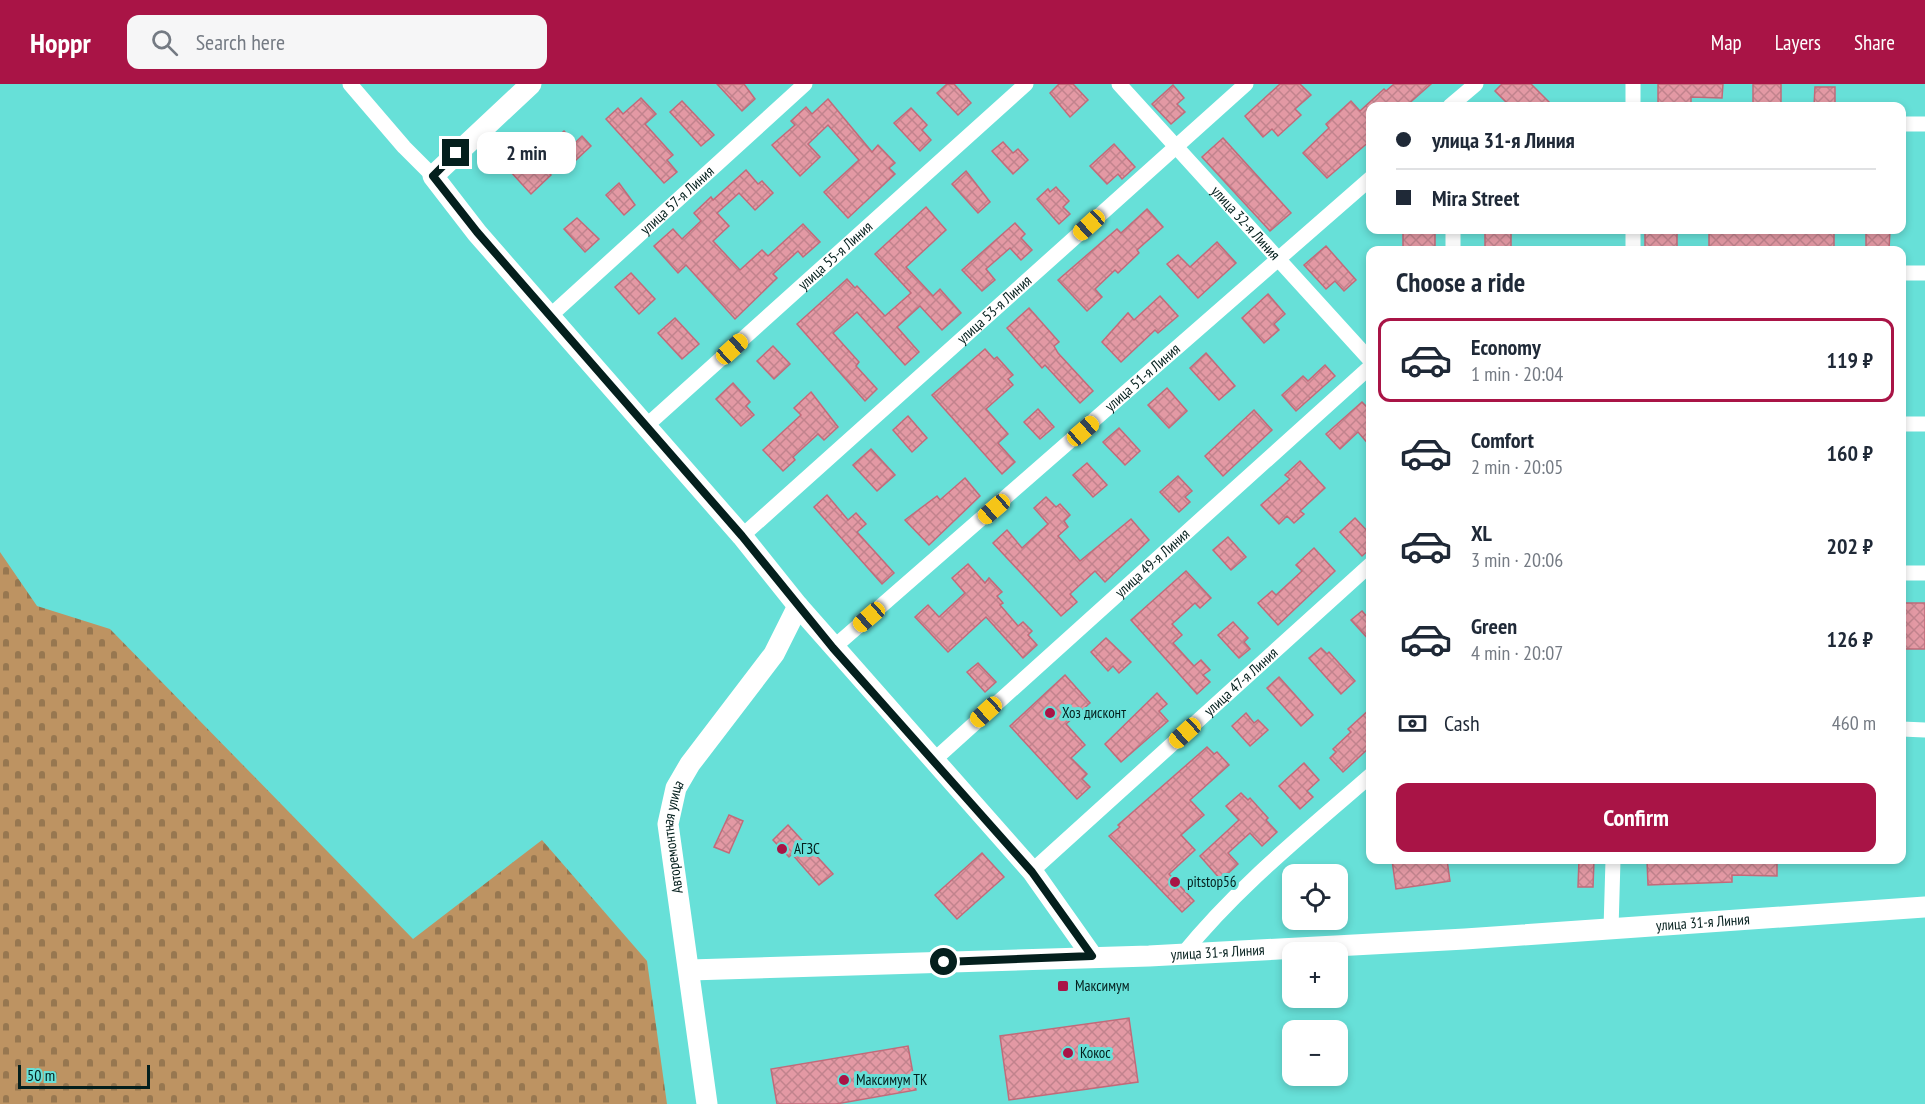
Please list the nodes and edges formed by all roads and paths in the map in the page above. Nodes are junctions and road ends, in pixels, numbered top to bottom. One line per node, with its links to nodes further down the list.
1 (350, 84): 14 (street)
2 (531, 84): 14 (street)
3 (805, 84): 19 (street, улица 57-я Линия)
4 (1026, 84): 24 (street, улица 55-я Линия)
5 (1119, 84): 13 (street, улица 32-я Линия)
6 (1246, 84): 13 (street, улица 53-я Линия)
7 (1476, 84): 9 (street)
8 (1633, 84): 10 (street)
9 (1456, 102)
10 (1633, 102)
11 (1906, 124): 12 (street)
12 (1925, 124)
13 (1176, 147): 16 (street, улица 32-я Линия); 25 (street, улица 53-я Линия)
14 (433, 176): 19 (street)
15 (1366, 182): 16 (street, улица 51-я Линия)
16 (1278, 261): 20 (street, улица 32-я Линия); 30 (street, улица 51-я Линия)
17 (1906, 273): 18 (street)
18 (1925, 273)
19 (550, 316): 24 (street)
20 (1366, 356)
21 (1366, 371): 33 (street, улица 49-я Линия)
22 (1906, 424): 23 (street)
23 (1925, 424)
24 (645, 427): 25 (street)
25 (742, 536): 29 (street)
26 (1366, 569): 36 (street, улица 47-я Линия)
27 (1906, 573): 28 (street)
28 (1925, 573)
29 (798, 606): 30 (street); 41 (street, Авторемонтная улица)
30 (833, 648): 33 (street)
31 (1906, 729): 32 (street)
32 (1925, 730)
33 (934, 760): 36 (street)
34 (1366, 779): 39 (street)
35 (1613, 864): 38 (street)
36 (1032, 872): 40 (street)
37 (1925, 907): 38 (street, улица 31-я Линия)
38 (1611, 929): 39 (street, улица 31-я Линия)
39 (1183, 954): 40 (street, улица 31-я Линия)
40 (1092, 956): 41 (street, улица 31-я Линия)
41 (690, 970): 42 (street, Авторемонтная улица)
42 (707, 1104)

